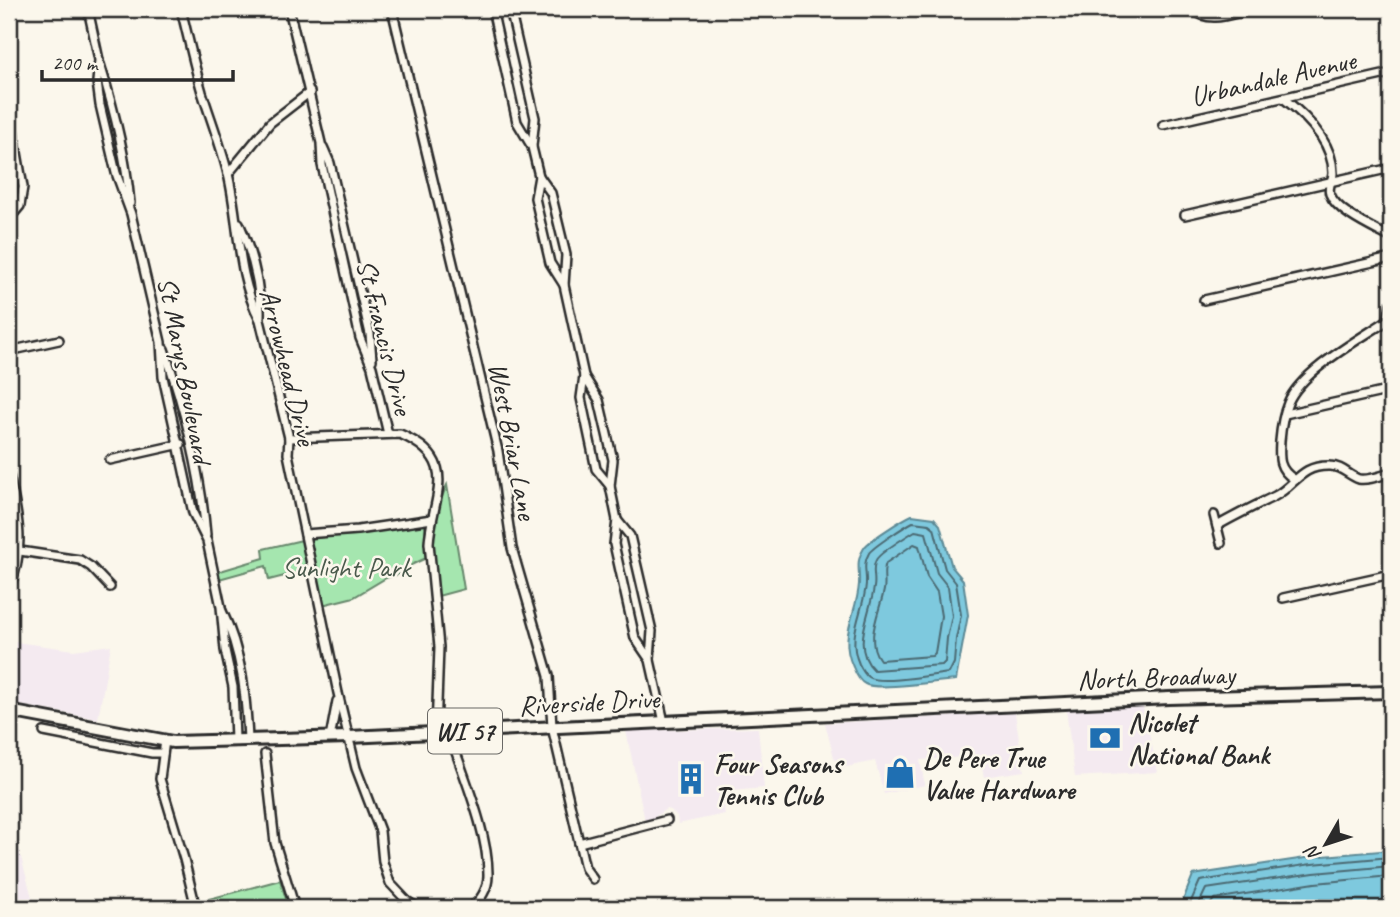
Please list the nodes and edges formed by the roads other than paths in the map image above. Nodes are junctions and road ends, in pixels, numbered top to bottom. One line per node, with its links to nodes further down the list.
1 (88, 9): 28 (street, St Marys Boulevard)
2 (181, 9): 16 (street, Arrowhead Drive)
3 (289, 9): 10 (street, St Francis Drive)
4 (392, 9): 61 (street, West Briar Lane)
5 (492, 9): 14 (street)
6 (510, 9): 14 (street)
7 (1193, 9): 8 (street)
8 (1253, 9)
9 (1391, 73): 11 (street, Urbandale Avenue)
10 (310, 92): 16 (street); 33 (street, St Francis Drive)
11 (1283, 98): 13 (street, Urbandale Avenue); 18 (street)
12 (9, 106): 20 (street)
13 (1163, 125)
14 (532, 147): 17 (street)
15 (1391, 168): 18 (street)
16 (228, 174): 34 (street, Arrowhead Drive)
17 (539, 176): 23 (street); 23 (street)
18 (1331, 181): 19 (street); 21 (street)
19 (1185, 215)
20 (9, 219)
21 (1391, 238)
22 (1391, 258): 24 (street)
23 (564, 285): 30 (street)
24 (1204, 300)
25 (1391, 304): 26 (street)
26 (1390, 321): 32 (street)
27 (58, 340): 29 (street)
28 (161, 342): 35 (street); 36 (street, St Marys Boulevard)
29 (9, 351)
30 (584, 376): 41 (street); 41 (street)
31 (1391, 390): 32 (street)
32 (1285, 414): 39 (street)
33 (388, 434): 34 (street); 43 (street, St Francis Drive)
34 (289, 438): 46 (street, Arrowhead Drive)
35 (189, 442): 36 (street); 47 (street)
36 (178, 444): 37 (street); 47 (street, St Marys Boulevard)
37 (110, 460)
38 (1391, 473): 39 (street)
39 (1294, 479): 45 (street)
40 (9, 481): 49 (street)
41 (610, 486): 44 (street)
42 (1214, 515): 45 (street)
43 (432, 519): 46 (street); 63 (street, St Francis Drive)
44 (617, 520): 55 (street); 55 (street)
45 (1217, 526): 48 (street)
46 (305, 534): 57 (street, Arrowhead Drive)
47 (207, 541): 54 (street, St Marys Boulevard)
48 (1221, 543)
49 (20, 551): 51 (street); 52 (street)
50 (1391, 573): 53 (street)
51 (110, 587)
52 (9, 589)
53 (1283, 598)
54 (220, 607): 68 (street, St Marys Boulevard); 69 (street)
55 (650, 660): 60 (street)
56 (1391, 692): 58 (main road, North Broadway / WI 57)
57 (338, 693): 65 (street, Arrowhead Drive); 66 (street)
58 (923, 710): 60 (main road, Riverside Drive / WI 57)
59 (9, 711): 67 (main road, Riverside Drive / WI 57)
60 (664, 722): 61 (main road, Riverside Drive / WI 57)
61 (552, 727): 64 (main road, Riverside Drive / WI 57); 73 (street, West Briar Lane)
62 (44, 732): 70 (street)
63 (436, 732): 64 (main road, Riverside Drive / WI 57); 65 (main road, Riverside Drive / WI 57)
64 (449, 732): 78 (street)
65 (349, 737): 66 (main road, Riverside Drive / WI 57); 77 (street, Arrowhead Drive)
66 (330, 738): 69 (main road, Riverside Drive / WI 57)
67 (165, 740): 68 (main road, Riverside Drive / WI 57); 70 (street)
68 (236, 740): 69 (main road, Riverside Drive / WI 57)
69 (248, 740)
70 (163, 753): 75 (street)
71 (265, 754): 76 (street)
72 (667, 820): 73 (street)
73 (579, 843): 74 (street, West Briar Lane)
74 (593, 879)
75 (196, 908)
76 (295, 908)
77 (418, 908)
78 (470, 908)

